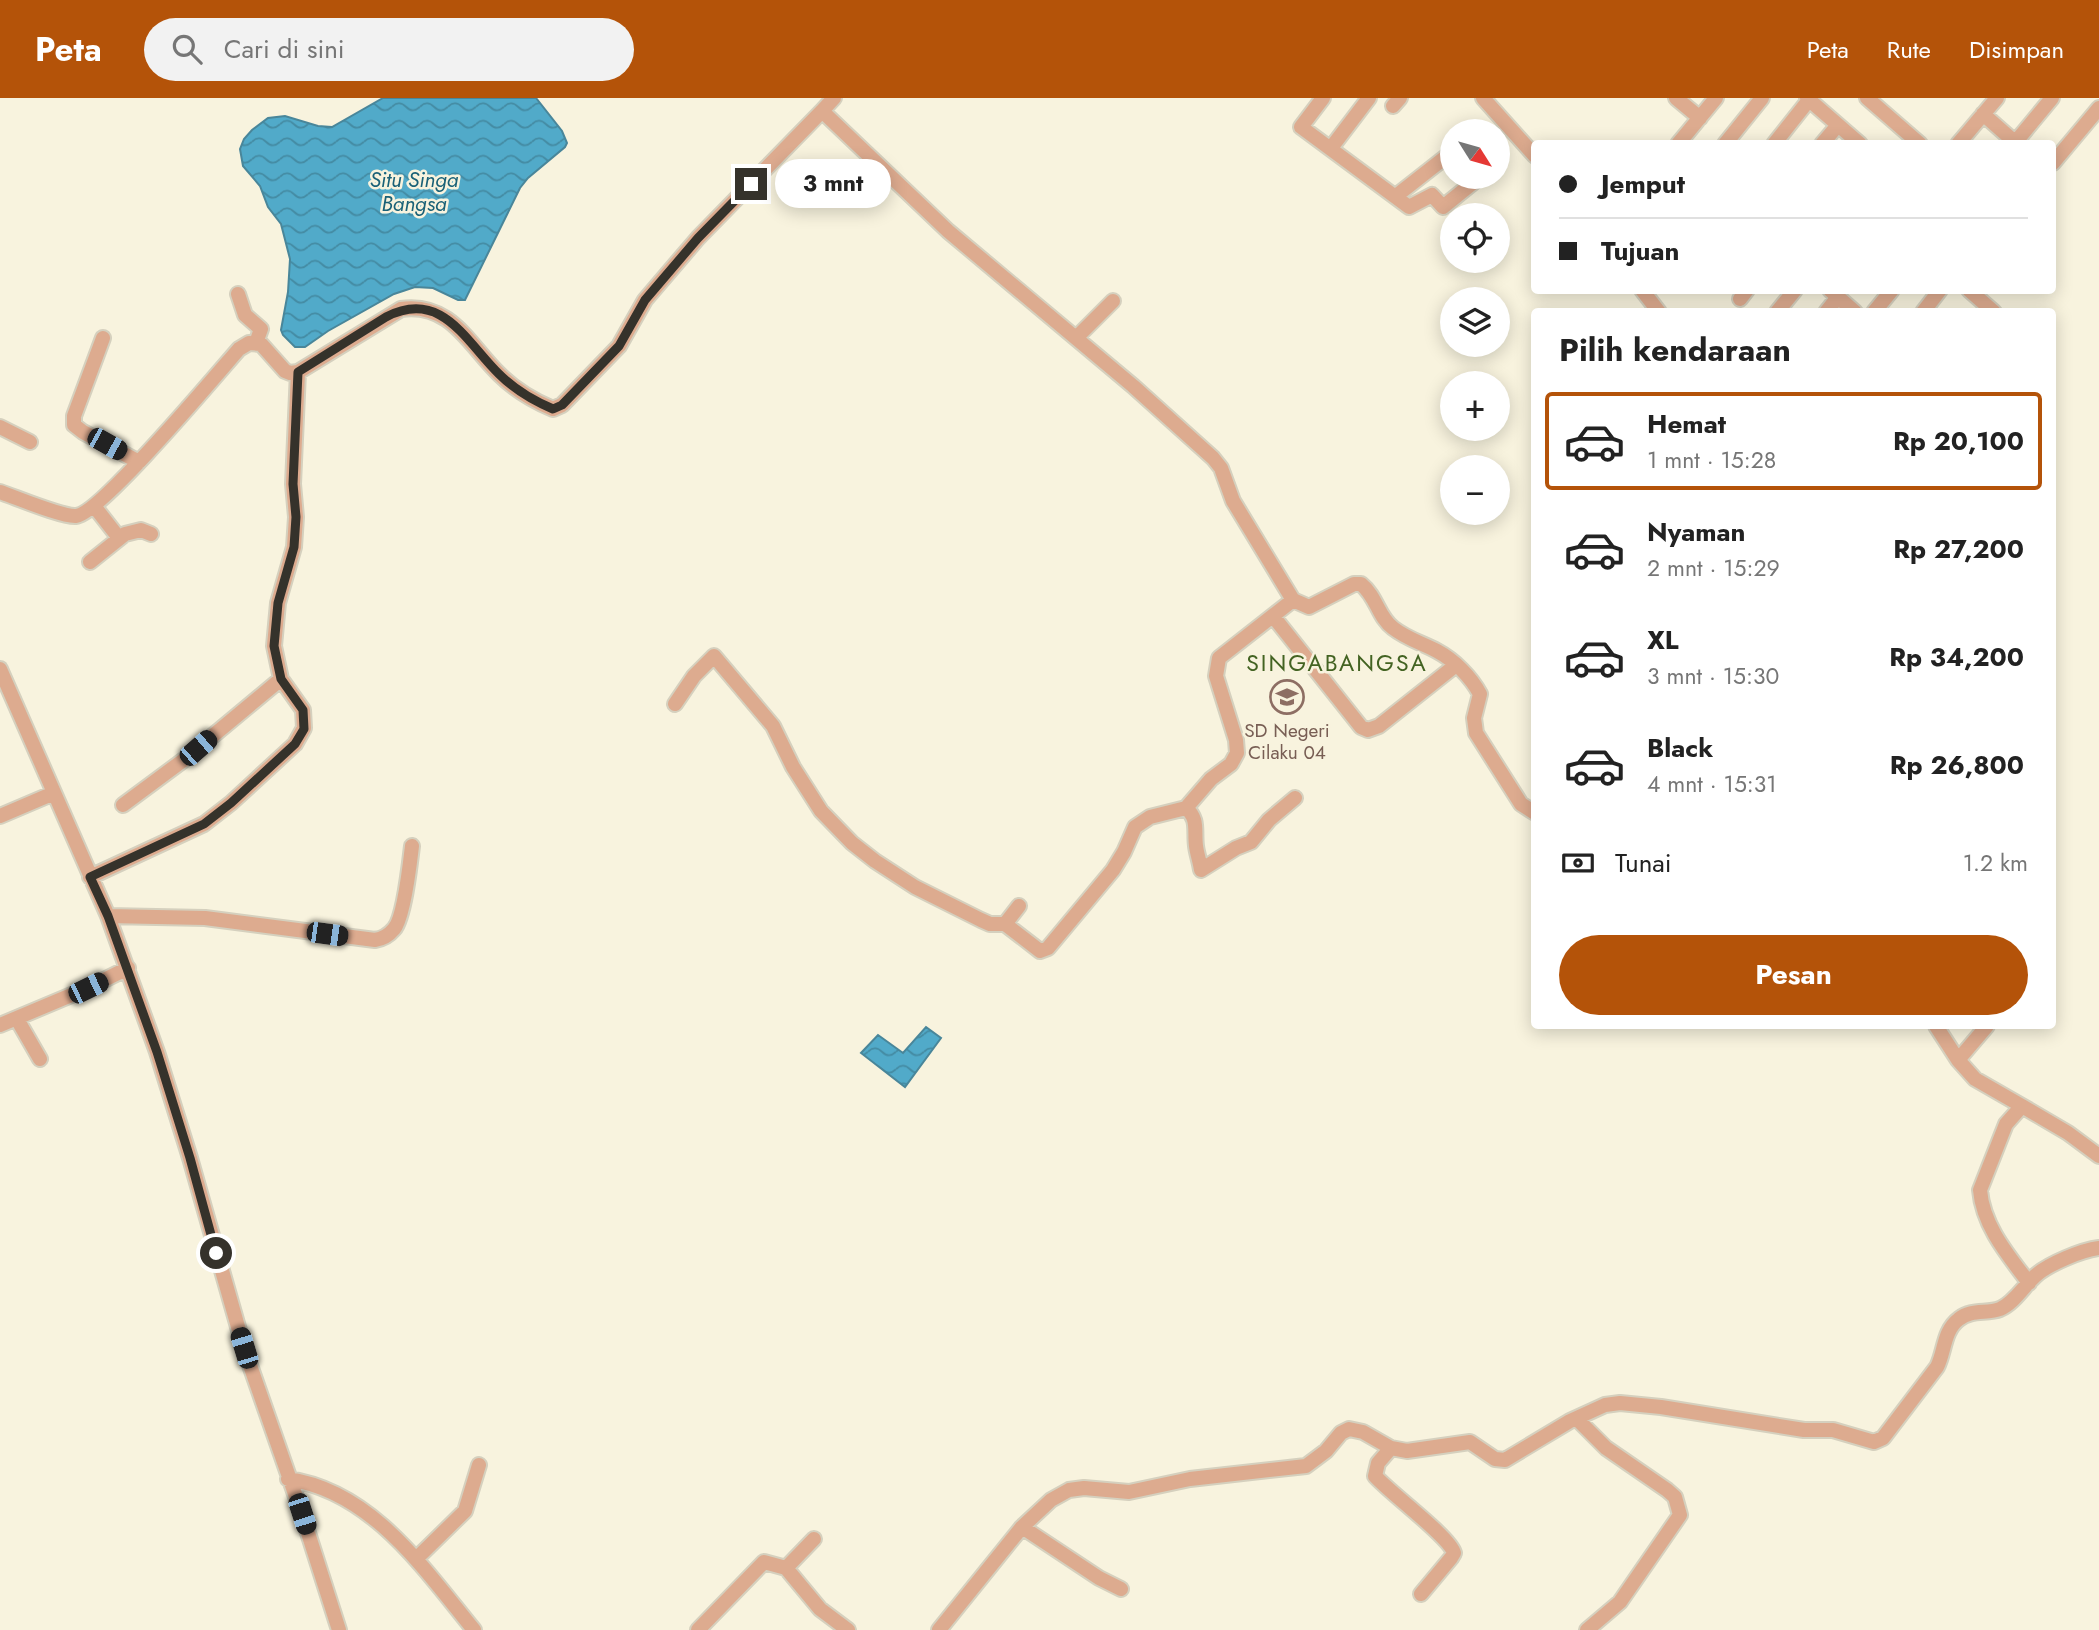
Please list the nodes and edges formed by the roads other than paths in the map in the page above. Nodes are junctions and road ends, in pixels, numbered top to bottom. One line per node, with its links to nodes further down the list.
1 (834, 98): 13 (street)
2 (1323, 98): 26 (street)
3 (1369, 98): 26 (street)
4 (1483, 98): 27 (street)
5 (1676, 98): 15 (street)
6 (1716, 98): 15 (street)
7 (1762, 98): 18 (street)
8 (1867, 98): 22 (street)
9 (1997, 98): 14 (street)
10 (2052, 98): 25 (street)
11 (1808, 99): 16 (street); 19 (street)
12 (2099, 108): 28 (street)
13 (822, 111): 47 (street); 49 (street)
14 (1983, 114): 23 (street); 24 (street)
15 (1699, 118): 17 (street)
16 (1838, 124): 20 (street); 21 (street)
17 (1681, 140)
18 (1728, 140)
19 (1777, 140)
20 (1825, 140)
21 (1856, 140)
22 (1915, 140)
23 (1961, 140)
24 (2012, 140)
25 (2017, 140)
26 (1331, 148): 31 (street)
27 (1531, 152)
28 (2056, 159)
29 (1440, 161): 31 (street)
30 (1465, 189): 31 (street)
31 (1396, 196)
32 (238, 294): 48 (street)
33 (1645, 294): 40 (street)
34 (1792, 294): 41 (street)
35 (1834, 294): 42 (street)
36 (1889, 294): 43 (street)
37 (1937, 294): 44 (street)
38 (1973, 294): 45 (street)
39 (1113, 301): 47 (street)
40 (1656, 308)
41 (1780, 308)
42 (1850, 308)
43 (1877, 308)
44 (1926, 308)
45 (1986, 308)
46 (103, 338): 52 (street)
47 (1076, 338): 58 (street)
48 (256, 343): 49 (street); 52 (street)
49 (298, 372): 62 (street)
50 (0, 427): 51 (street)
51 (30, 442)
52 (139, 462): 54 (street)
53 (0, 492): 54 (street)
54 (94, 506): 56 (street)
55 (151, 534): 56 (street)
56 (119, 538): 57 (street)
57 (90, 562)
58 (1293, 600): 59 (street); 60 (street)
59 (1273, 616): 60 (street); 67 (street)
60 (1456, 665): 68 (street)
61 (0, 669): 64 (street)
62 (281, 679): 66 (street); 71 (street)
63 (676, 704): 74 (street)
64 (54, 793): 69 (street); 71 (street)
65 (1295, 798): 67 (street)
66 (124, 805)
67 (1186, 807): 74 (street)
68 (1531, 810)
69 (0, 816)
70 (412, 846): 73 (street)
71 (90, 877): 73 (street)
72 (1019, 906): 74 (street)
73 (108, 916): 75 (street)
74 (1005, 924)
75 (128, 968): 76 (street); 89 (street)
76 (18, 1019): 77 (street); 80 (street)
77 (0, 1025)
78 (1938, 1029): 81 (street)
79 (1984, 1029): 81 (street)
80 (40, 1059)
81 (1958, 1060): 82 (street)
82 (2022, 1106): 83 (street); 85 (street)
83 (2099, 1156)
84 (2099, 1248): 85 (street)
85 (2029, 1283): 86 (street)
86 (1577, 1419): 87 (street); 102 (street)
87 (1391, 1448): 90 (street); 95 (street)
88 (479, 1465): 92 (street)
89 (288, 1479): 92 (street); 97 (street)
90 (1023, 1527): 94 (street); 101 (street)
91 (814, 1539): 93 (street)
92 (416, 1559): 98 (street)
93 (786, 1568): 96 (street); 99 (street)
94 (1121, 1589)
95 (1422, 1594)
96 (832, 1625): 100 (street)
97 (339, 1630)
98 (474, 1630)
99 (698, 1630)
100 (848, 1630)
101 (939, 1630)
102 (1587, 1630)

